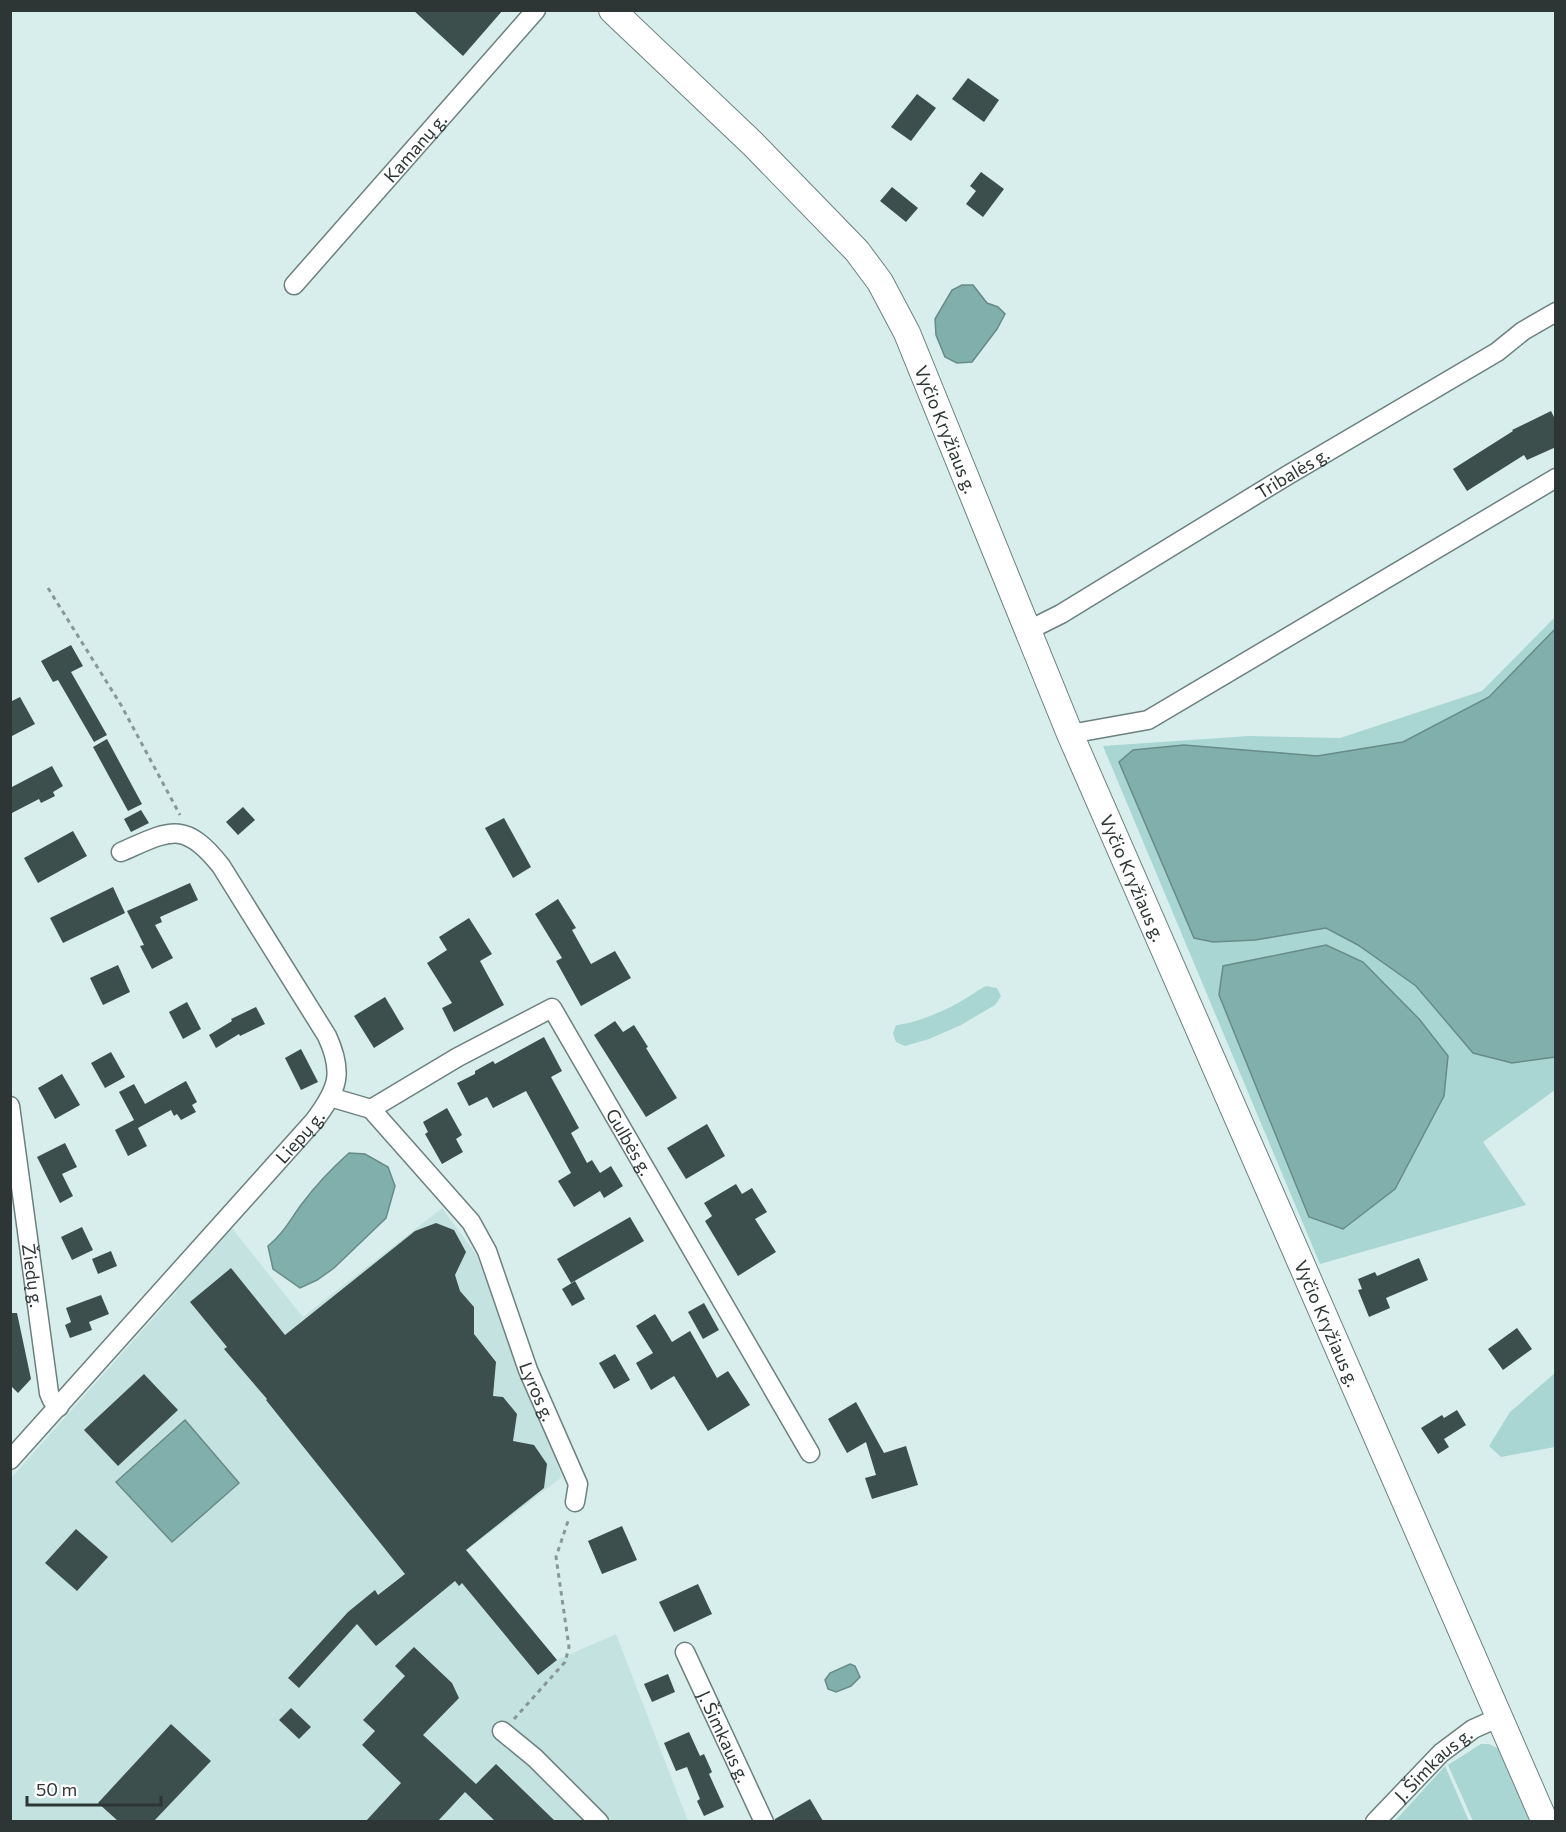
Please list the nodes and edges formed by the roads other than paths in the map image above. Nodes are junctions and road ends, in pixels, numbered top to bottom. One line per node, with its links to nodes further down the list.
1 (536, 10): 3 (street, Kamanų g.)
2 (612, 10): 6 (street, Vyčio Kryžiaus g.)
3 (294, 285)
4 (1556, 312): 6 (street, Tribalės g.)
5 (1556, 478): 7 (street)
6 (1027, 631): 7 (street, Vyčio Kryžiaus g.)
7 (1070, 734): 18 (street, Vyčio Kryžiaus g.)
8 (121, 852): 9 (street, Liepų g.)
9 (330, 1097): 11 (street); 13 (street, Liepų g.)
10 (10, 1106): 12 (street, Žiedų g.)
11 (371, 1109): 14 (street, Gulbės g.); 16 (street, Lyros g.)
12 (16, 1187): 13 (street, Žiedų g.)
13 (59, 1407): 15 (street, Liepų g.)
14 (810, 1453)
15 (10, 1460)
16 (574, 1502)
17 (685, 1652): 21 (street, J. Šimkaus g.)
18 (1500, 1717): 22 (street, J. Šimkaus g.); 23 (street, Vyčio Kryžiaus g.)
19 (502, 1731): 20 (street)
20 (599, 1821)
21 (764, 1821)
22 (1375, 1821)
23 (1545, 1821)

